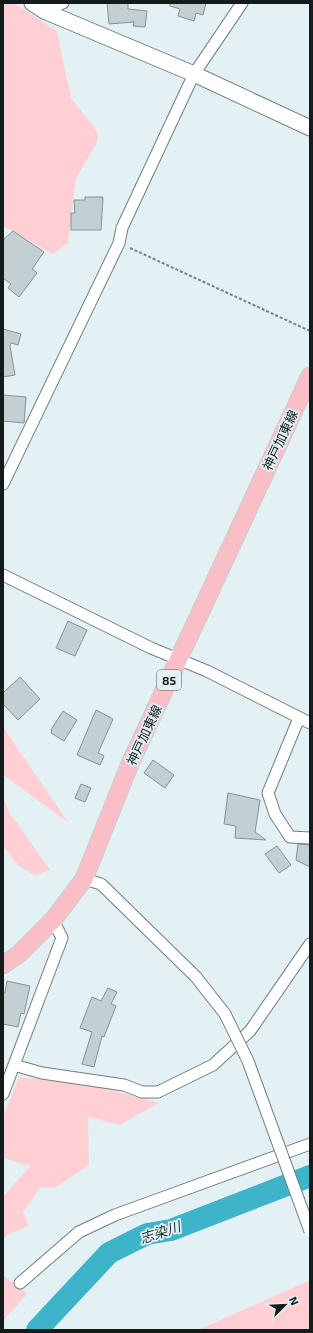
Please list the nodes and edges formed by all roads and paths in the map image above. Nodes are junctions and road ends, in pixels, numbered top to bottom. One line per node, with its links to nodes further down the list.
1 (32, 3): 4 (street)
2 (62, 3): 4 (street)
3 (242, 3): 5 (street)
4 (44, 11): 5 (street)
5 (194, 74): 6 (street); 7 (street)
6 (310, 128)
7 (118, 243): 8 (path); 10 (street)
8 (310, 331)
9 (310, 376): 12 (main road, 神戸加東線 / 85)
10 (3, 484)
11 (3, 575): 12 (street)
12 (179, 659): 13 (street); 16 (main road, 神戸加東線 / 85)
13 (298, 718): 14 (street); 15 (street)
14 (310, 723)
15 (310, 838)
16 (84, 879): 17 (main road, 神戸加東線 / 85); 23 (street, bridge)
17 (53, 920): 19 (main road, 神戸加東線 / 85); 20 (street)
18 (310, 944): 20 (street)
19 (3, 965)
20 (14, 1065): 21 (street)
21 (3, 1094)
22 (310, 1144): 24 (street)
23 (310, 1231)
24 (20, 1283)

